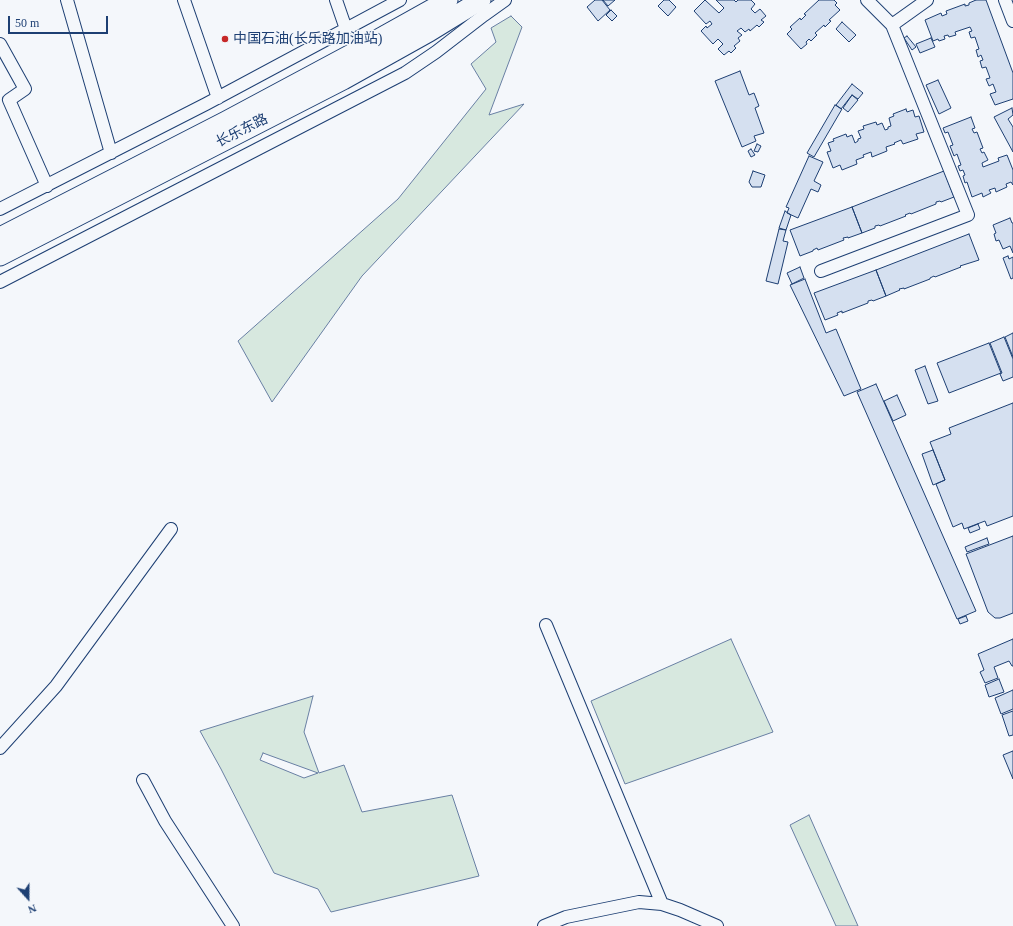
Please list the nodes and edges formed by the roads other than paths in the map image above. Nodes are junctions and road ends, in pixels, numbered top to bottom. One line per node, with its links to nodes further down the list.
1 (67, 0): 17 (street)
2 (184, 0): 15 (street)
3 (336, 0): 13 (street)
4 (400, 0): 13 (street)
5 (448, 0): 20 (main road, 长乐东路)
6 (481, 0): 21 (main road, 长乐东路)
7 (505, 0): 23 (street)
8 (867, 0): 12 (street)
9 (927, 0): 12 (street)
10 (1005, 0): 11 (street)
11 (1013, 21)
12 (892, 25): 22 (street)
13 (346, 29): 15 (street)
14 (0, 44): 16 (street)
15 (218, 98): 17 (street)
16 (5, 102): 18 (street)
17 (111, 153): 18 (street)
18 (47, 186): 19 (street)
19 (0, 210)
20 (0, 238)
21 (0, 256)
22 (821, 272)
23 (0, 282)
24 (171, 529): 26 (street)
25 (546, 625): 28 (street)
26 (0, 748)
27 (143, 780): 29 (street)
28 (662, 904): 30 (street); 31 (street)
29 (233, 926)
30 (544, 926)
31 (717, 926)

